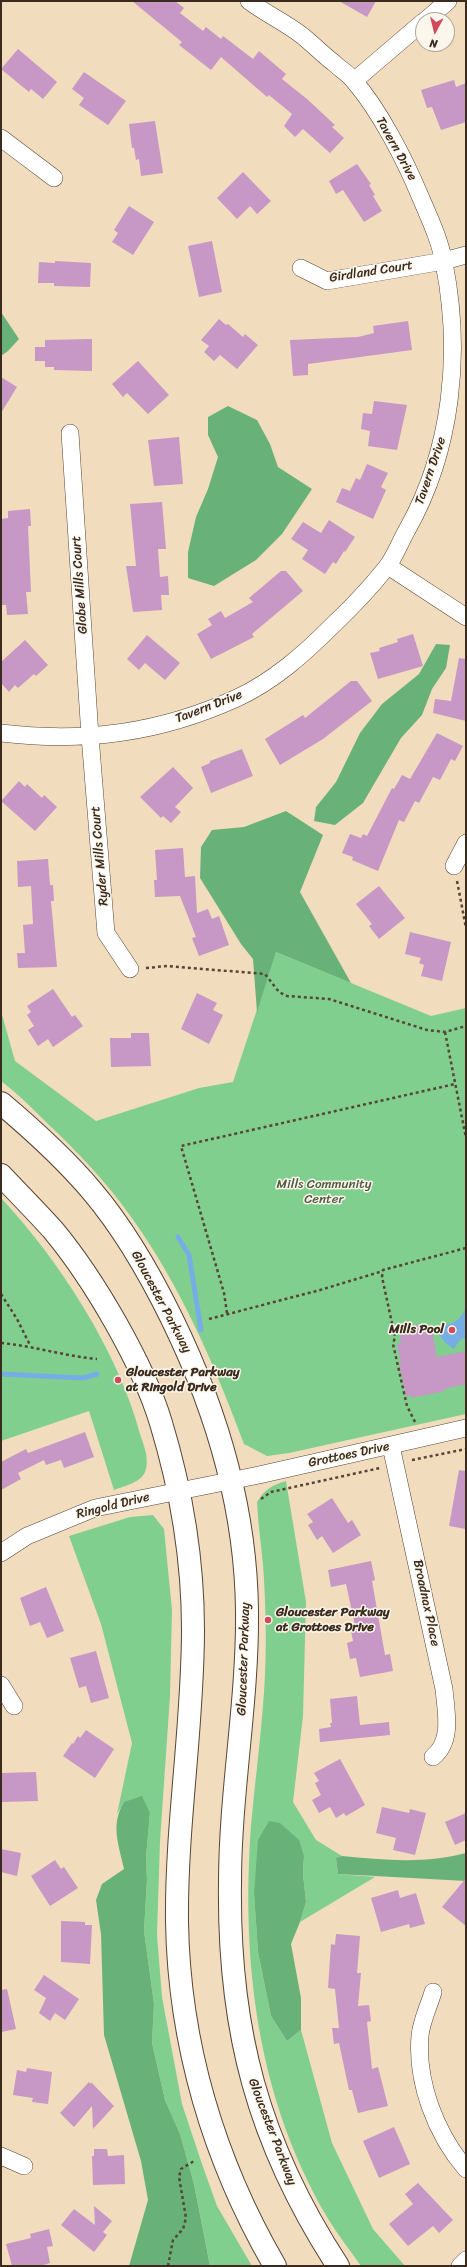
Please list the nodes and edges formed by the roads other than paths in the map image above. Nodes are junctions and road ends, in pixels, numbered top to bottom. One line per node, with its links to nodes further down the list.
1 (250, 1): 5 (street, Tavern Drive)
2 (448, 1): 3 (street)
3 (435, 12)
4 (415, 29): 5 (street)
5 (354, 80): 9 (street, Tavern Drive)
6 (1, 138): 7 (street)
7 (54, 178)
8 (466, 255): 9 (street, Girdland Court)
9 (444, 261): 10 (street, Girdland Court); 12 (street, Tavern Drive)
10 (301, 268)
11 (70, 433): 15 (street, Globe Mills Court)
12 (388, 566): 13 (street); 15 (street, Tavern Drive)
13 (466, 617)
14 (1, 732): 15 (street, Tavern Drive)
15 (90, 736): 18 (street, Ryder Mills Court)
16 (466, 843): 17 (street)
17 (454, 866)
18 (130, 969)
19 (1, 1103): 23 (main road, Gloucester Parkway)
20 (1, 1175): 24 (main road)
21 (466, 1428): 22 (street, Grottoes Drive)
22 (391, 1446): 23 (street, Grottoes Drive); 28 (street, Broadnax Place)
23 (232, 1480): 24 (street, Ringold Drive); 35 (main road, Gloucester Parkway)
24 (178, 1490): 25 (street, Ringold Drive); 34 (main road)
25 (1, 1553)
26 (1, 1685): 27 (street)
27 (14, 1706)
28 (432, 1757)
29 (433, 1992): 32 (street)
30 (1, 2156): 31 (street)
31 (24, 2166)
32 (466, 2169)
33 (466, 2260): 36 (street)
34 (275, 2266)
35 (338, 2266)
36 (460, 2266)

